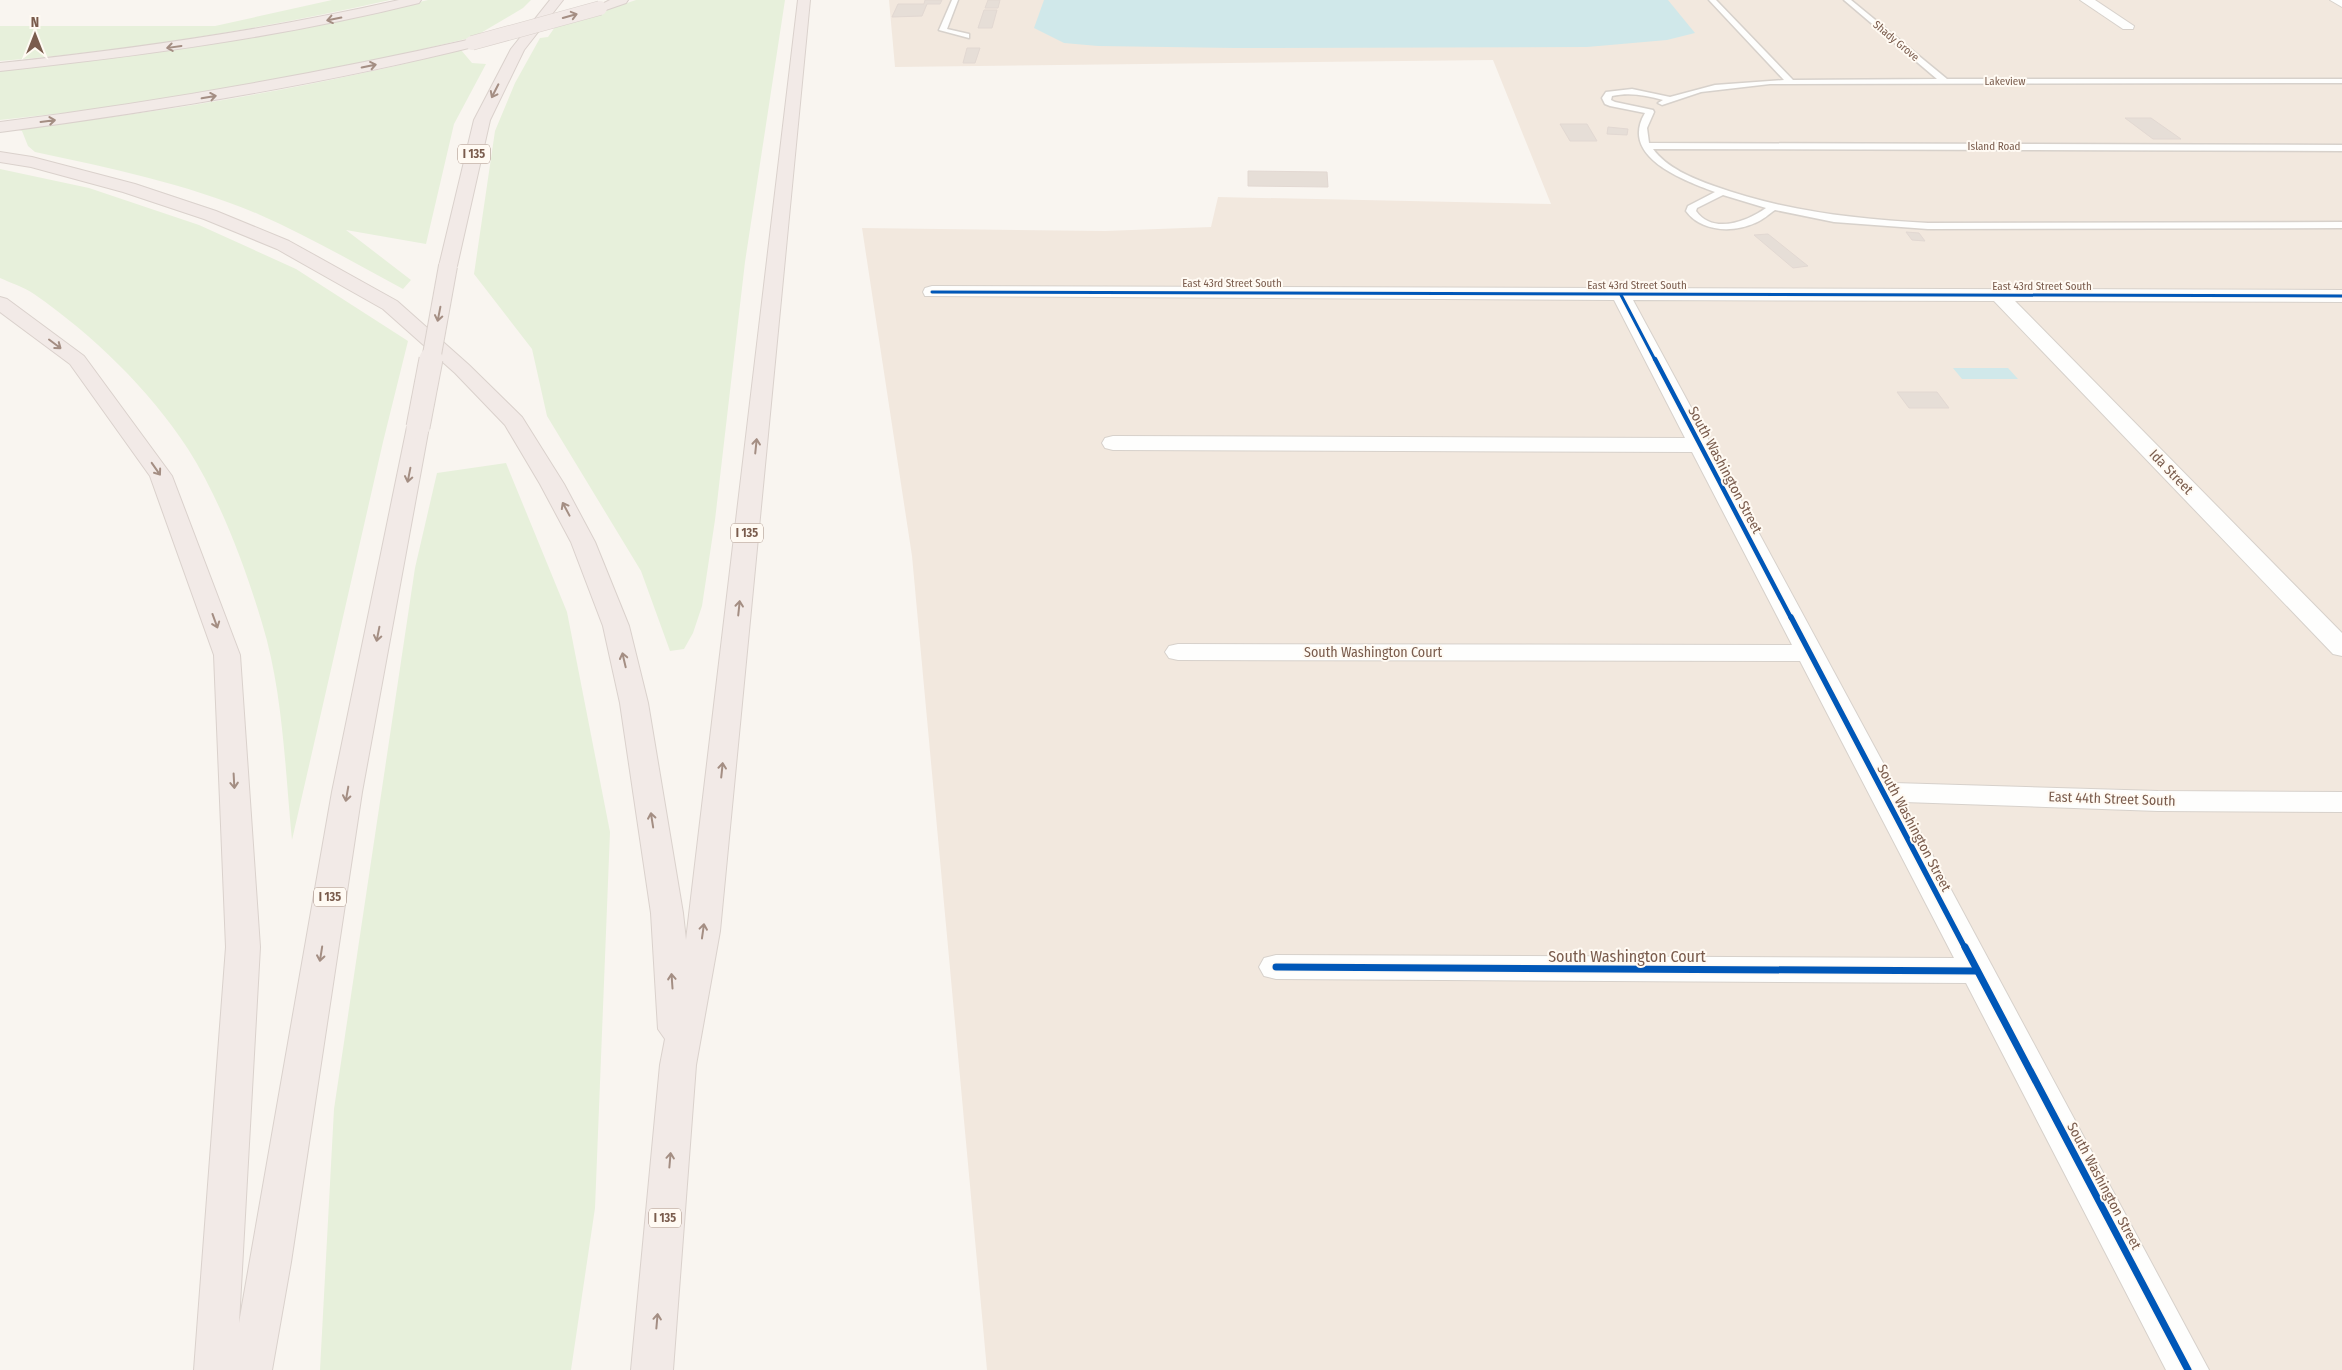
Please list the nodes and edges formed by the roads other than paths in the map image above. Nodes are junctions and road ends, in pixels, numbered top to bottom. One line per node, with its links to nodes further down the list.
1 (415, 0): 13 (highway, one-way to 13)
2 (557, 0): 42 (highway, I 135, one-way to 42, bridge)
3 (622, 0): 19 (highway, one-way to 3, bridge)
4 (804, 0): 40 (highway, I 135, one-way to 4)
5 (955, 0): 12 (lane)
6 (1712, 0): 14 (lane)
7 (1847, 0): 15 (lane, Shady Grove)
8 (2086, 0): 11 (street)
9 (2336, 0): 10 (street)
10 (2342, 3)
11 (2128, 26)
12 (966, 36)
13 (0, 67)
14 (1790, 81): 15 (lane, Lakeview); 17 (lane, Lakeview)
15 (1944, 81): 16 (lane, Lakeview)
16 (2342, 81)
17 (1670, 99): 18 (lane, Lakeview); 18 (lane)
18 (1650, 112): 20 (lane)
19 (0, 126)
20 (1645, 146): 21 (lane, Island Road); 23 (lane)
21 (2342, 148)
22 (0, 157): 40 (highway, one-way to 22)
23 (1723, 192): 24 (lane); 24 (lane)
24 (1773, 207): 25 (lane)
25 (2342, 225)
26 (932, 292): 27 (street, East 43rd Street South)
27 (1621, 296): 28 (street, East 43rd Street South); 32 (street, South Washington Street)
28 (2000, 296): 29 (street, East 43rd Street South); 33 (street, Ida Street)
29 (2342, 296)
30 (0, 303): 41 (highway, one-way to 41)
31 (1113, 443): 32 (street)
32 (1699, 445): 35 (street, South Washington Street)
33 (2342, 648)
34 (1178, 652): 35 (street, South Washington Court)
35 (1808, 653): 36 (street, South Washington Street)
36 (1882, 792): 37 (street, East 44th Street South); 39 (street, South Washington Street)
37 (2342, 802)
38 (1276, 967): 39 (street, South Washington Court)
39 (1977, 971): 44 (street, South Washington Street)
40 (678, 1065): 43 (highway, I 135, one-way to 40)
41 (215, 1370)
42 (251, 1370)
43 (652, 1370)
44 (2188, 1370)

